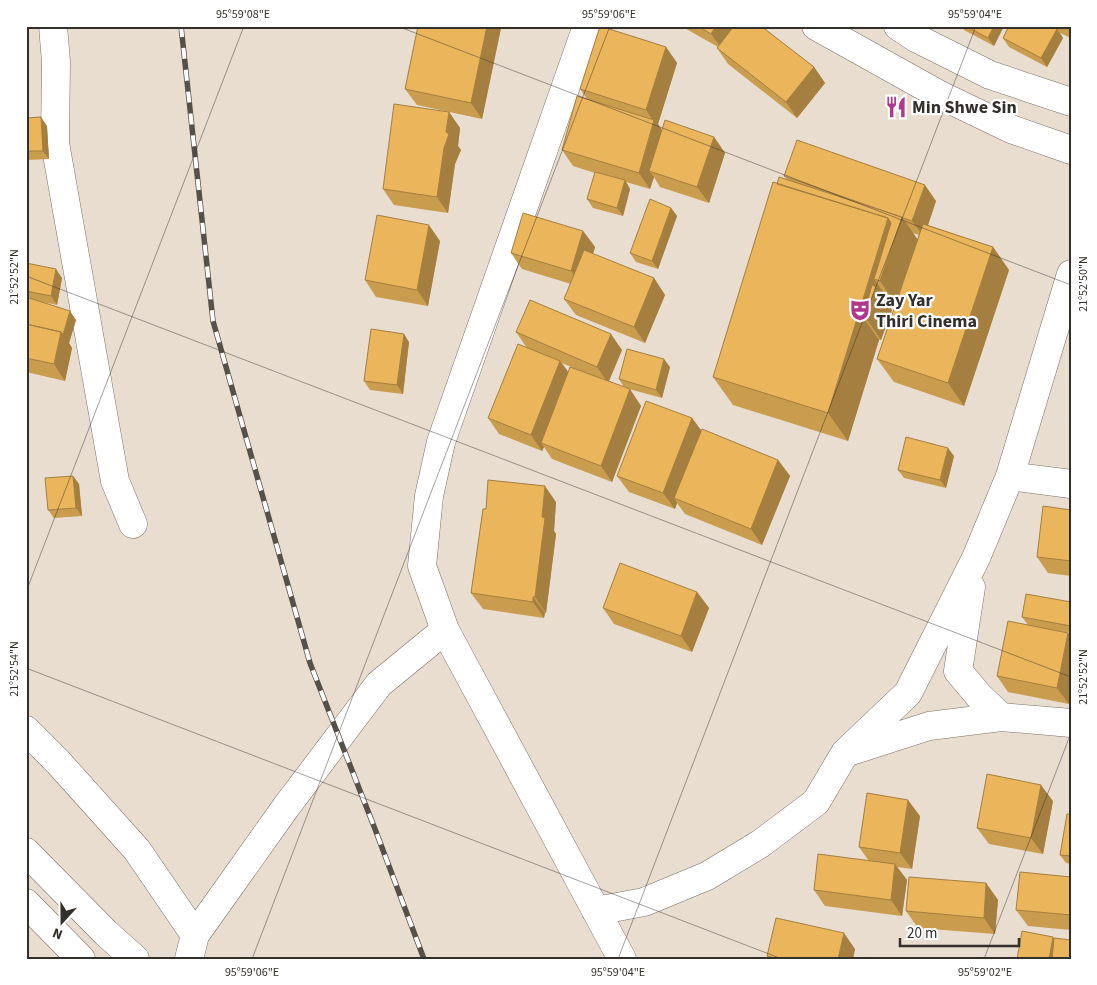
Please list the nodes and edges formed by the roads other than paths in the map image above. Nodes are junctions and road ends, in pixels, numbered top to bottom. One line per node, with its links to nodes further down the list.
1 (53, 26): 10 (main road)
2 (587, 26): 12 (main road)
3 (816, 26): 6 (main road)
4 (898, 26): 5 (main road)
5 (1071, 102)
6 (1071, 150)
7 (1071, 274): 8 (main road)
8 (1010, 476): 9 (main road); 11 (main road)
9 (1071, 484)
10 (133, 524)
11 (976, 558): 13 (main road); 16 (main road)
12 (445, 630): 19 (main road); 20 (main road)
13 (1001, 717): 14 (main road); 16 (main road)
14 (1071, 724)
15 (26, 730): 20 (main road)
16 (845, 753): 19 (main road)
17 (26, 852): 22 (main road)
18 (26, 903): 21 (main road)
19 (596, 911): 23 (main road)
20 (192, 947)
21 (81, 959)
22 (135, 959)
23 (622, 959)

